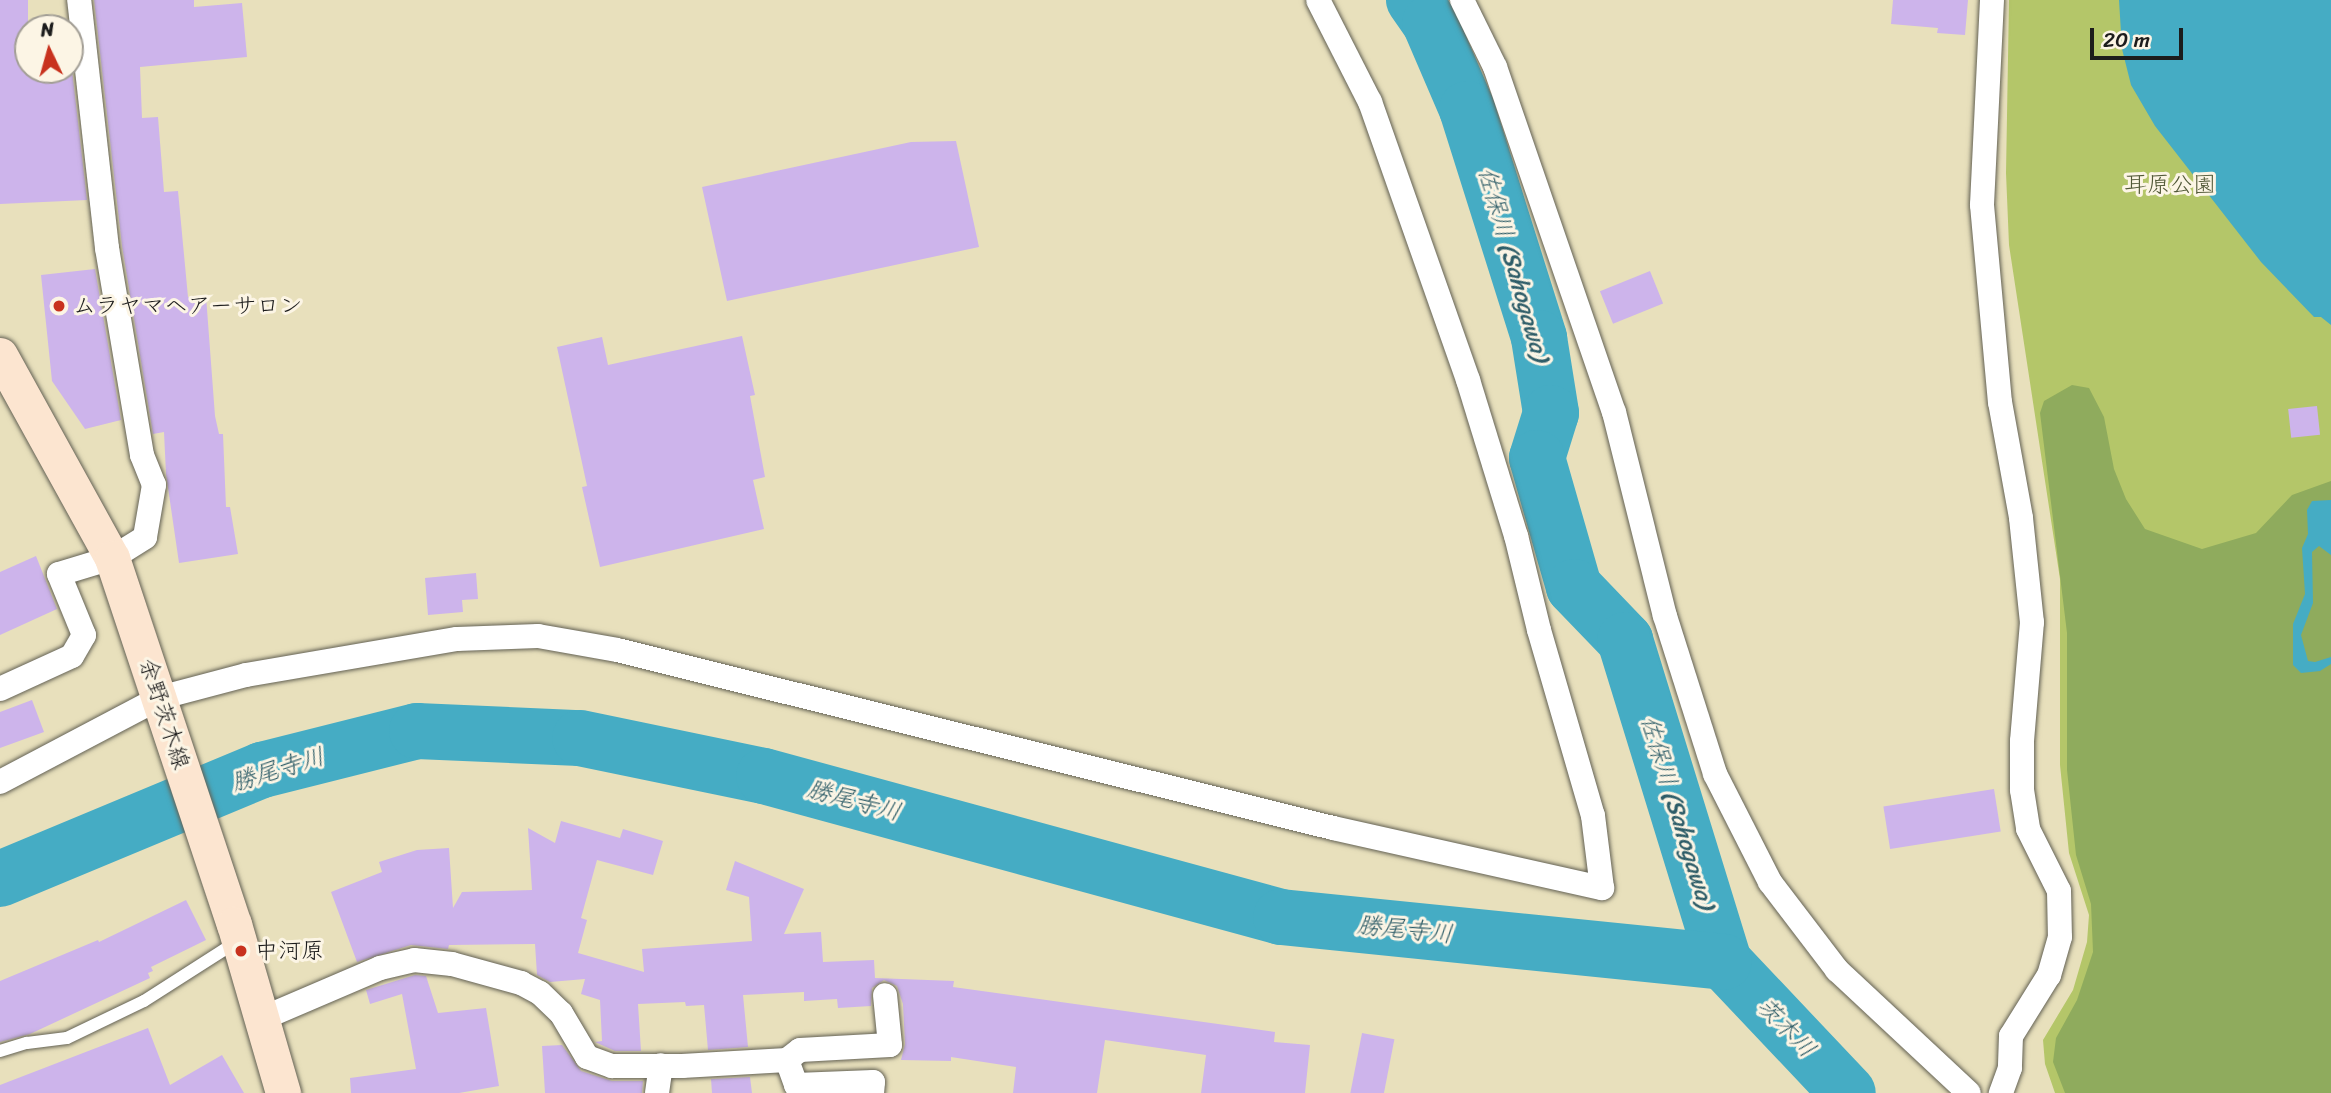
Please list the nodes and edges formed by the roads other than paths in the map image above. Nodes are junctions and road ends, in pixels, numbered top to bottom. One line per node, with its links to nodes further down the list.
1 (79, 0): 6 (street)
2 (1318, 0): 8 (street)
3 (1462, 0): 19 (street)
4 (1993, 0): 20 (street)
5 (0, 355): 6 (main road, 余野茨木線)
6 (112, 558): 7 (street); 8 (main road, 余野茨木線)
7 (0, 689)
8 (162, 707): 9 (street); 10 (main road, 余野茨木線)
9 (0, 782)
10 (238, 941): 12 (main road, 余野茨木線); 13 (lane)
11 (885, 995): 14 (street)
12 (261, 1018): 15 (street); 16 (main road, 余野茨木線)
13 (0, 1051)
14 (787, 1060): 15 (street); 18 (street)
15 (661, 1065): 17 (street)
16 (283, 1093)
17 (657, 1093)
18 (872, 1093)
19 (1969, 1093)
20 (2001, 1093)

